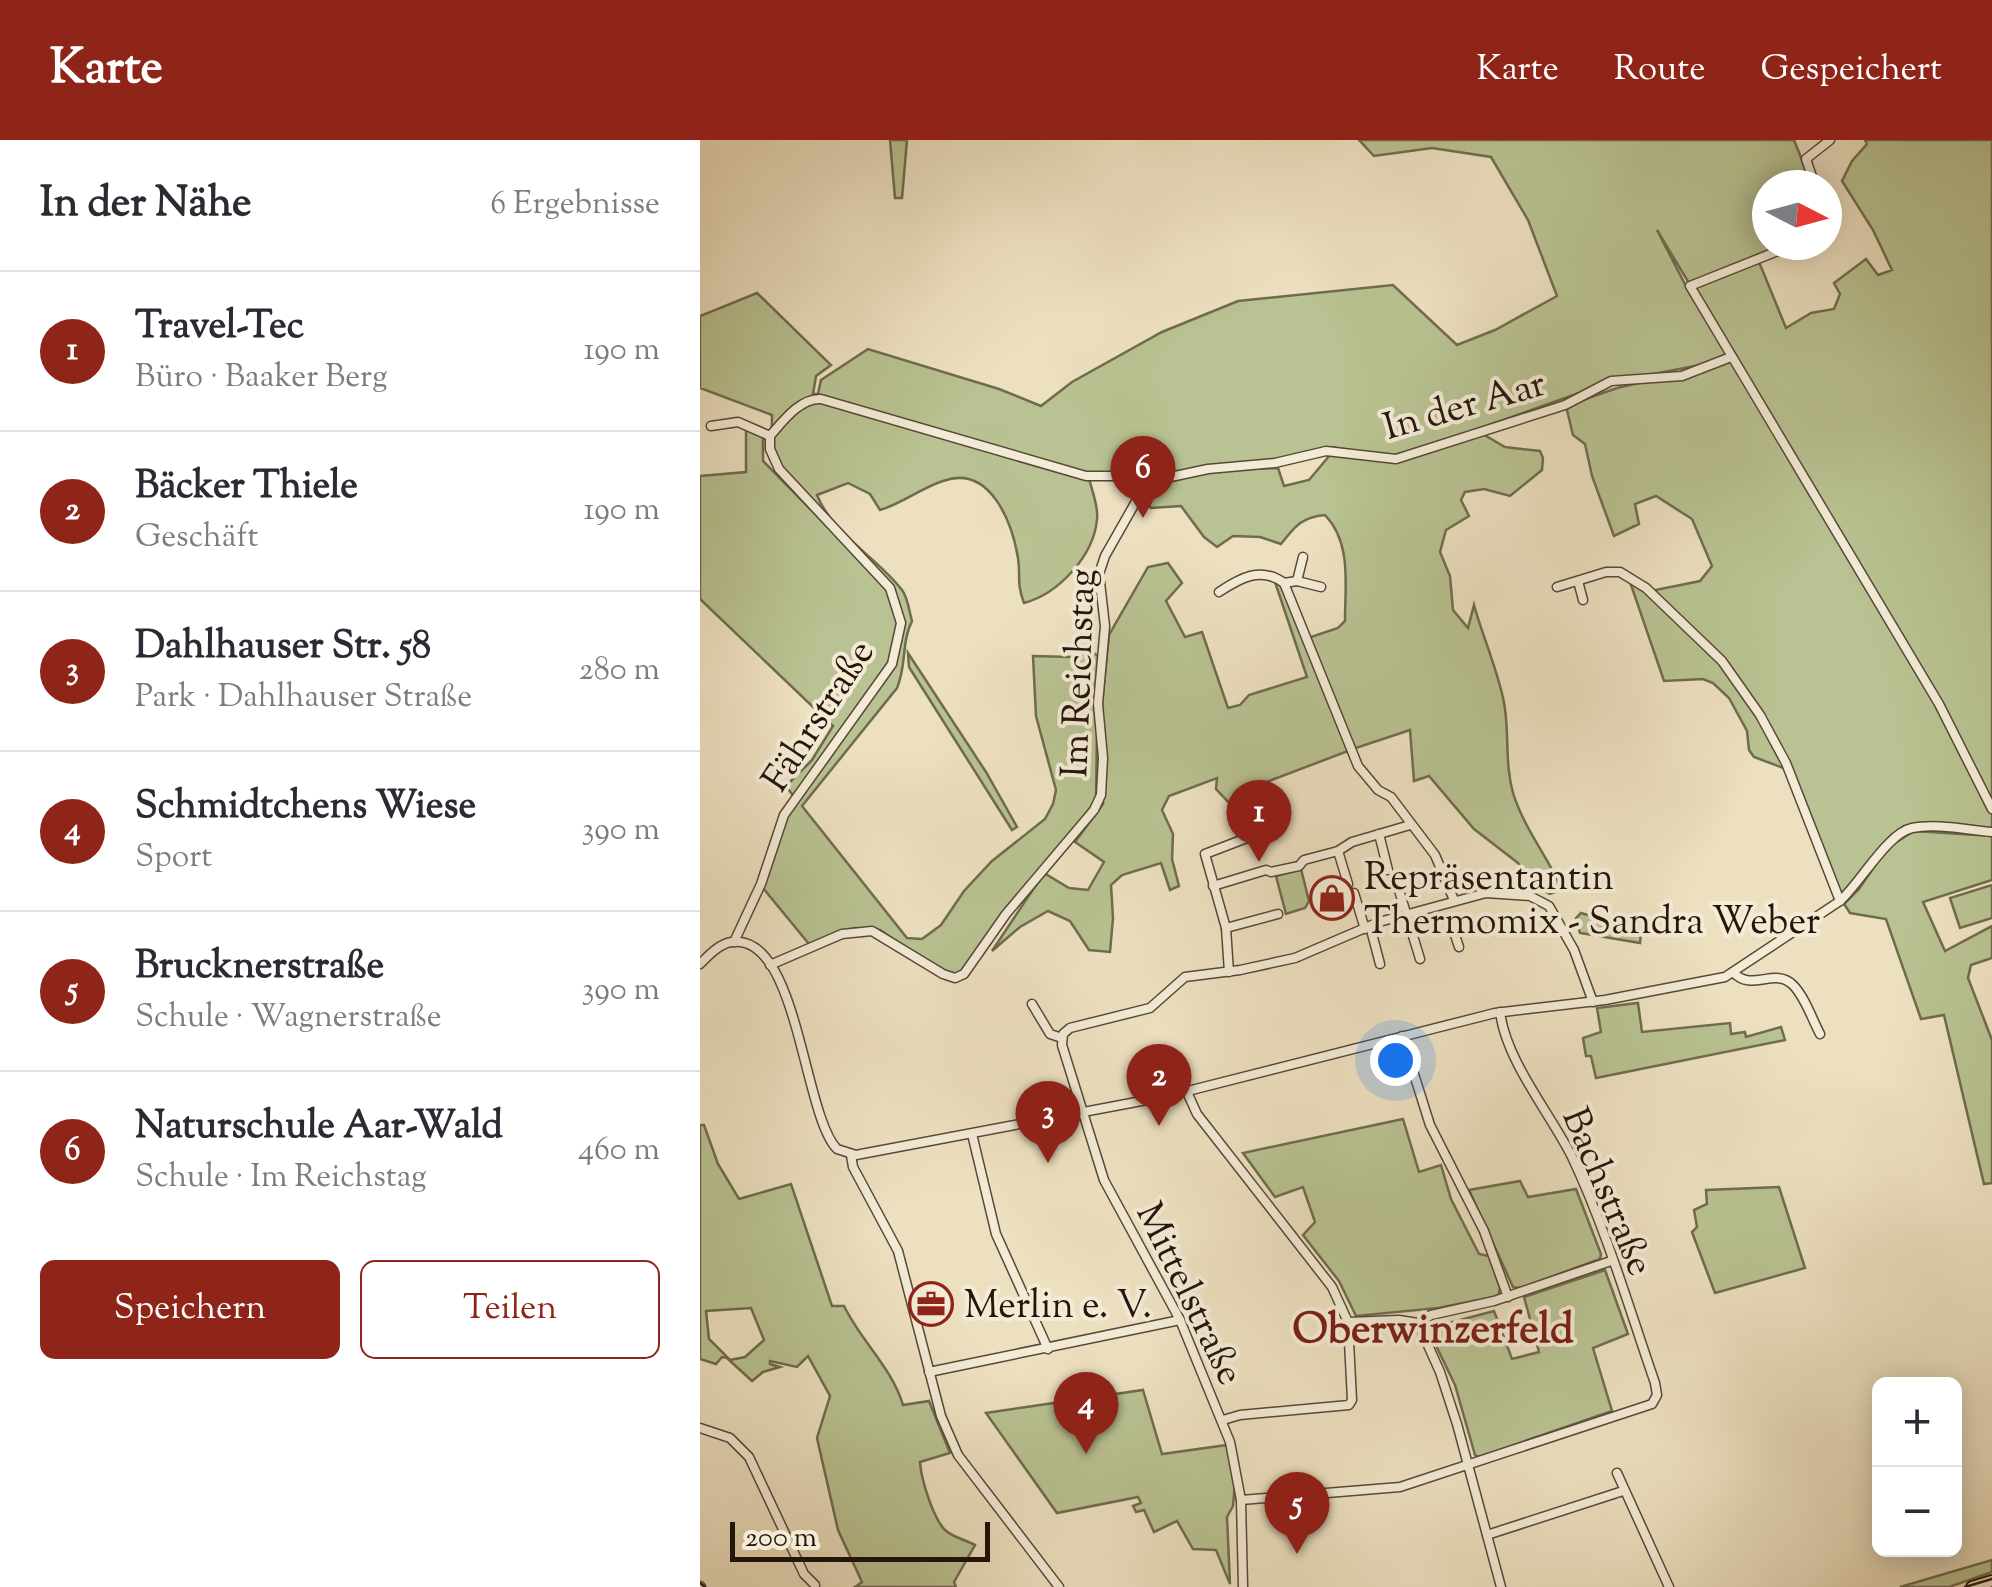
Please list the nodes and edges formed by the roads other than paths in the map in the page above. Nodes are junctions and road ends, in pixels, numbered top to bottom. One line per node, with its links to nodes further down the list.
1 (1830, 140): 2 (street)
2 (1810, 170)
3 (1755, 260): 4 (street)
4 (1731, 357): 7 (street, In der Aar); 17 (street)
5 (711, 426): 6 (street)
6 (770, 436): 7 (street); 33 (street, Fährstraße)
7 (1147, 482): 38 (street, Im Reichstag)
8 (1304, 557): 10 (street)
9 (1578, 581): 13 (street); 15 (street); 26 (street)
10 (1300, 582): 11 (street); 12 (street); 16 (street)
11 (1284, 583): 14 (street); 16 (street)
12 (1321, 587)
13 (1557, 587)
14 (1219, 592)
15 (1582, 600)
16 (1293, 606): 18 (street)
17 (1992, 809)
18 (1410, 824): 20 (street); 27 (street)
19 (1992, 832): 26 (street)
20 (1378, 834): 22 (street); 23 (street)
21 (1252, 836): 25 (street)
22 (1338, 851): 25 (street); 31 (street)
23 (1388, 870)
24 (1396, 877): 28 (street)
25 (1213, 886): 32 (street)
26 (1844, 898): 40 (street)
27 (1454, 900): 28 (street); 41 (street)
28 (1406, 913): 31 (street); 35 (street)
29 (1278, 914): 32 (street)
30 (1456, 919): 34 (street)
31 (1367, 927): 37 (street); 39 (street)
32 (1226, 928): 39 (street)
33 (734, 942): 36 (street); 38 (street)
34 (1459, 947)
35 (1420, 958)
36 (700, 964)
37 (1380, 964)
38 (770, 965): 50 (street)
39 (1229, 972): 46 (street)
40 (1734, 973): 41 (street); 44 (street)
41 (1593, 1002): 43 (street)
42 (1032, 1004): 46 (street)
43 (1500, 1012): 45 (street); 51 (street, Bachstraße)
44 (1820, 1034)
45 (1402, 1036): 47 (street); 52 (street)
46 (1062, 1038): 48 (street, Mittelstraße)
47 (1187, 1092): 48 (street); 54 (street)
48 (1082, 1114): 49 (street); 53 (street, Mittelstraße)
49 (972, 1134): 50 (street); 56 (street)
50 (851, 1155): 57 (street)
51 (1611, 1261): 52 (street); 60 (street, Bachstraße)
52 (1508, 1297): 55 (street)
53 (1180, 1320): 56 (street); 58 (street, Mittelstraße)
54 (1348, 1322): 55 (street); 58 (street)
55 (1418, 1324): 60 (street)
56 (1048, 1349): 57 (street)
57 (929, 1372): 67 (street)
58 (1223, 1420): 63 (street, Mittelstraße)
59 (700, 1428): 66 (street)
60 (1468, 1466): 63 (street); 64 (street)
61 (1617, 1474): 62 (street)
62 (1623, 1491): 64 (street); 70 (street)
63 (1241, 1500): 68 (street, Mittelstraße)
64 (1487, 1535): 69 (street)
65 (1992, 1581): 71 (street)
66 (815, 1585)
67 (1058, 1587)
68 (1243, 1587)
69 (1500, 1587)
70 (1669, 1587)
71 (1972, 1587)

